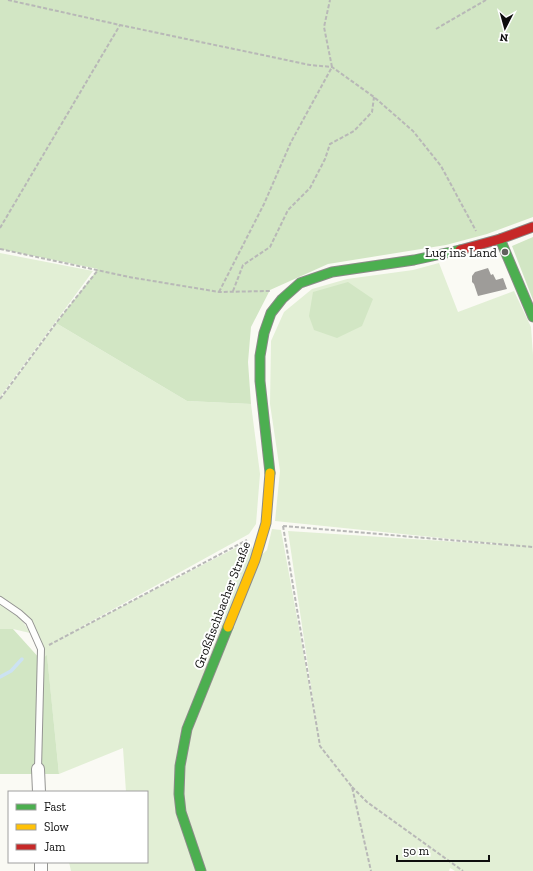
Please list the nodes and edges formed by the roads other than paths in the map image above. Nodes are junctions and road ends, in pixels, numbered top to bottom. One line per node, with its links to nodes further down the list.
1 (533, 227): 2 (main road, Großfischbacher Straße)
2 (500, 239): 3 (main road); 7 (main road, Großfischbacher Straße)
3 (533, 317)
4 (0, 600): 5 (lane)
5 (38, 769): 6 (street)
6 (39, 791)
7 (201, 871)

